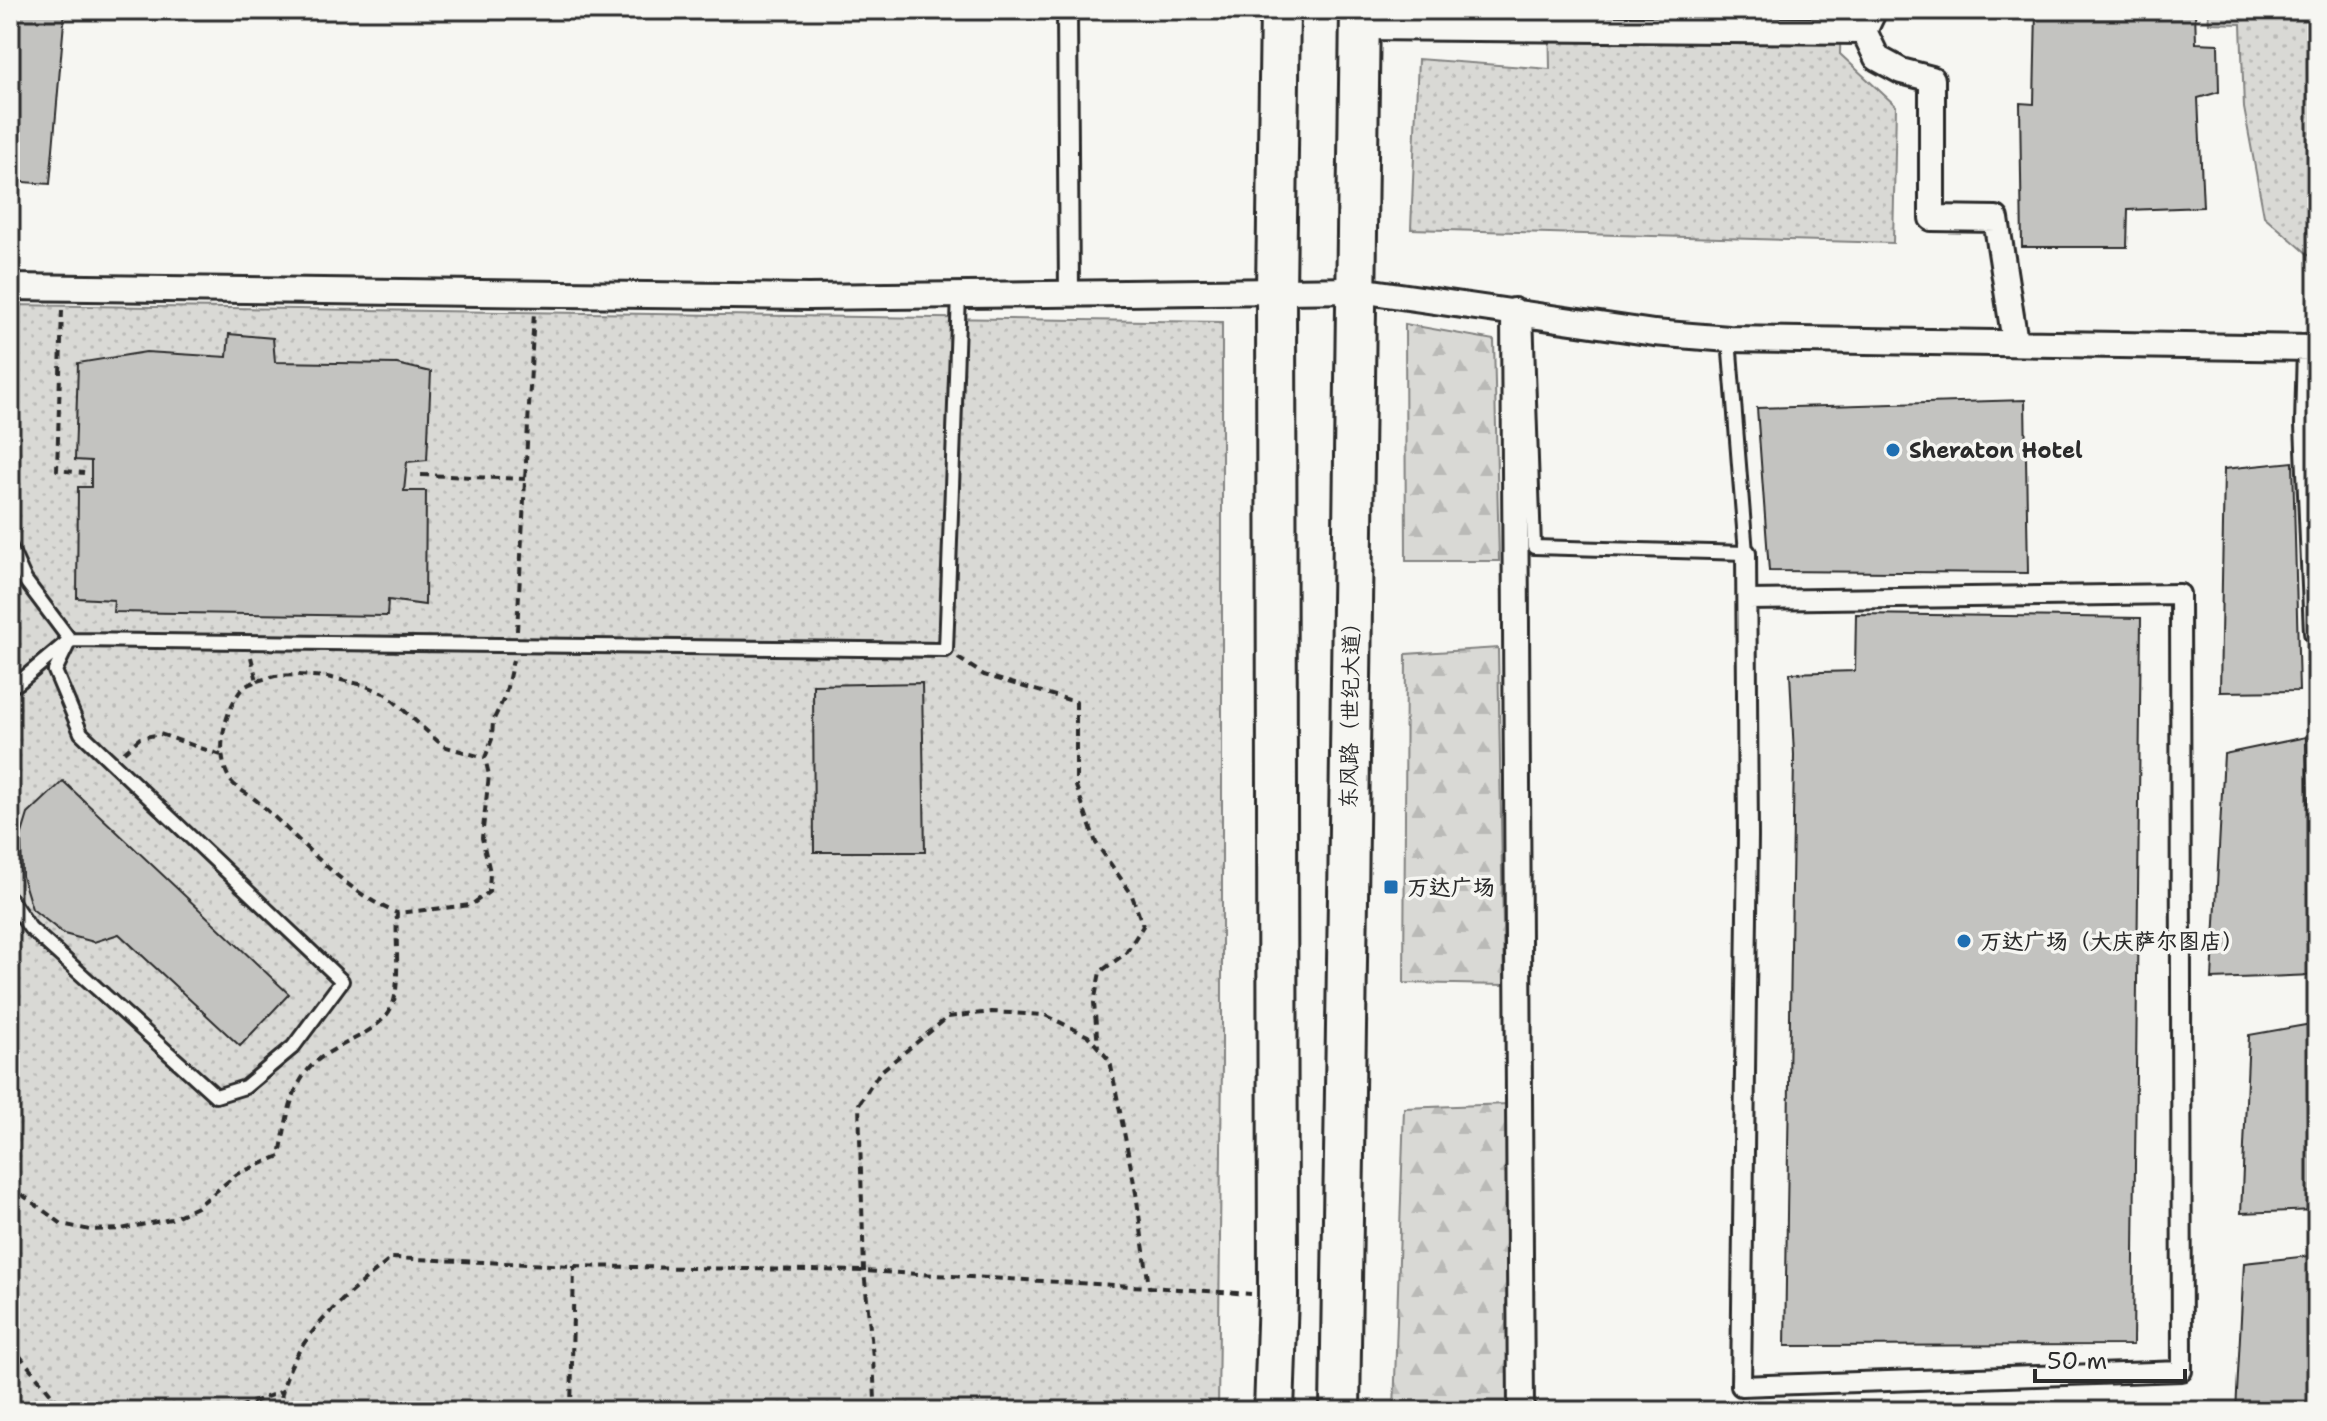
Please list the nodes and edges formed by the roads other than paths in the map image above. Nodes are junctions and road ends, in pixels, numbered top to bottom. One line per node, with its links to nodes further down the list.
1 (1067, 10): 9 (street)
2 (1280, 10): 7 (highway)
3 (1360, 18): 4 (street); 8 (highway, 东风路（世纪大道）)
4 (1454, 19): 5 (street)
5 (1869, 21): 13 (street)
6 (10, 287): 10 (street)
7 (1276, 290): 8 (street); 9 (street); 22 (highway)
8 (1359, 290): 11 (street); 23 (highway, 东风路（世纪大道）)
9 (1069, 294): 10 (street)
10 (959, 295): 19 (lane)
11 (1520, 312): 12 (street); 16 (lane); 24 (street)
12 (1729, 339): 13 (street); 16 (lane)
13 (2015, 342): 14 (street)
14 (2313, 348): 18 (street)
15 (10, 547): 19 (lane)
16 (1746, 553): 17 (street)
17 (1747, 600): 17 (street)
18 (2317, 632)
19 (70, 640): 20 (lane); 21 (lane)
20 (10, 686)
21 (10, 899)
22 (1274, 1411)
23 (1340, 1411)
24 (1521, 1411)

